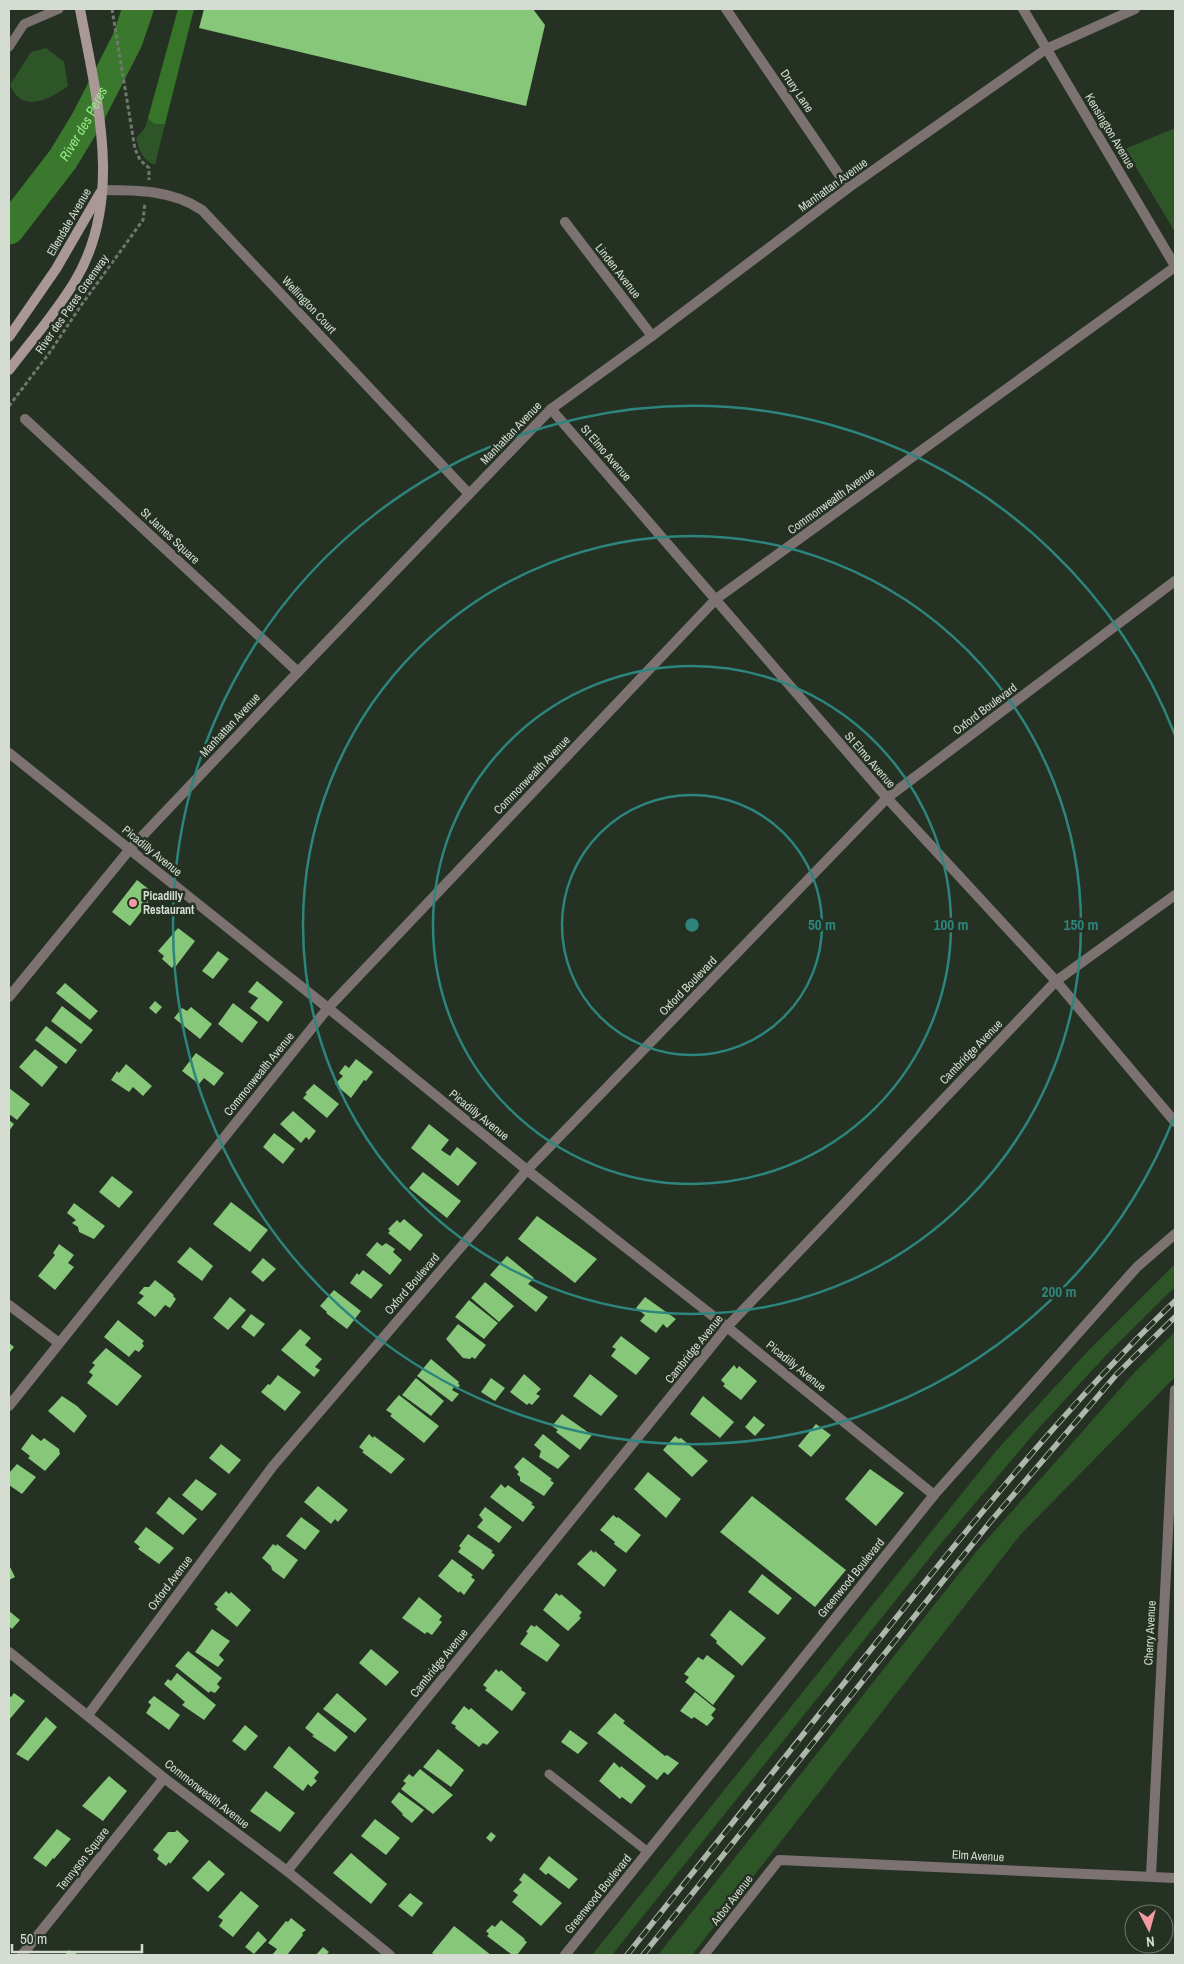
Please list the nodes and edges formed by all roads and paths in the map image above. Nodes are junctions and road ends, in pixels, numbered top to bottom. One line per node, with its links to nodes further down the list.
1 (59, 9): 7 (lane)
2 (80, 9): 10 (main road)
3 (112, 9): 9 (path)
4 (726, 9): 11 (street, Drury Lane)
5 (1023, 9): 8 (street, Kensington Avenue)
6 (1135, 9): 8 (street, Manhattan Avenue)
7 (9, 47)
8 (1046, 49): 11 (street, Manhattan Avenue); 14 (street, Kensington Avenue)
9 (150, 174)
10 (102, 188): 16 (main road, Ellendale Avenue); 17 (main road, Ellendale Avenue); 22 (street, Wellington Court)
11 (848, 188): 15 (street, Manhattan Avenue)
12 (144, 209): 18 (path, River des Peres Greenway)
13 (564, 222): 15 (street, Linden Avenue)
14 (1175, 267): 24 (street, Commonwealth Avenue)
15 (652, 336): 19 (street, Manhattan Avenue)
16 (9, 337)
17 (9, 370)
18 (9, 406): 20 (path)
19 (551, 409): 22 (street, Manhattan Avenue); 24 (street, St Elmo Avenue)
20 (14, 411)
21 (25, 419): 25 (street, St James Square)
22 (469, 494): 25 (street, Manhattan Avenue)
23 (1175, 581): 27 (street, Oxford Boulevard)
24 (716, 599): 27 (street, St Elmo Avenue); 32 (street, Commonwealth Avenue)
25 (298, 672): 28 (street, Manhattan Avenue)
26 (9, 753): 28 (street, Picadilly Avenue)
27 (887, 798): 30 (street, St Elmo Avenue); 34 (street, Oxford Boulevard)
28 (130, 849): 31 (street, Manhattan Avenue); 32 (street, Picadilly Avenue)
29 (1175, 894): 30 (street, Cambridge Avenue)
30 (1056, 981): 33 (street, St Elmo Avenue); 37 (street, Cambridge Avenue)
31 (9, 997)
32 (328, 1008): 34 (street, Picadilly Avenue); 38 (street, Commonwealth Avenue)
33 (1175, 1122)
34 (526, 1170): 37 (street, Picadilly Avenue); 41 (street, Oxford Boulevard)
35 (1175, 1234): 42 (street, Greenwood Boulevard)
36 (9, 1304): 38 (street)
37 (727, 1326): 42 (street, Picadilly Avenue); 49 (street, Cambridge Avenue)
38 (60, 1343): 40 (street, Commonwealth Avenue)
39 (1175, 1390): 50 (street, Cherry Avenue)
40 (9, 1406)
41 (273, 1466): 44 (street, Oxford Avenue)
42 (934, 1495): 47 (street, Greenwood Boulevard)
43 (9, 1652): 44 (street, Commonwealth Avenue)
44 (88, 1715): 46 (street, Commonwealth Avenue)
45 (549, 1774): 47 (lane)
46 (164, 1778): 49 (street, Commonwealth Avenue); 52 (street, Tennyson Square)
47 (648, 1852): 54 (street, Greenwood Boulevard)
48 (779, 1860): 50 (street, Elm Avenue); 55 (street, Arbor Avenue)
49 (287, 1872): 53 (street, Commonwealth Avenue)
50 (1151, 1876): 51 (street, Elm Avenue)
51 (1175, 1878)
52 (22, 1955)
53 (390, 1955)
54 (566, 1955)
55 (704, 1955)

